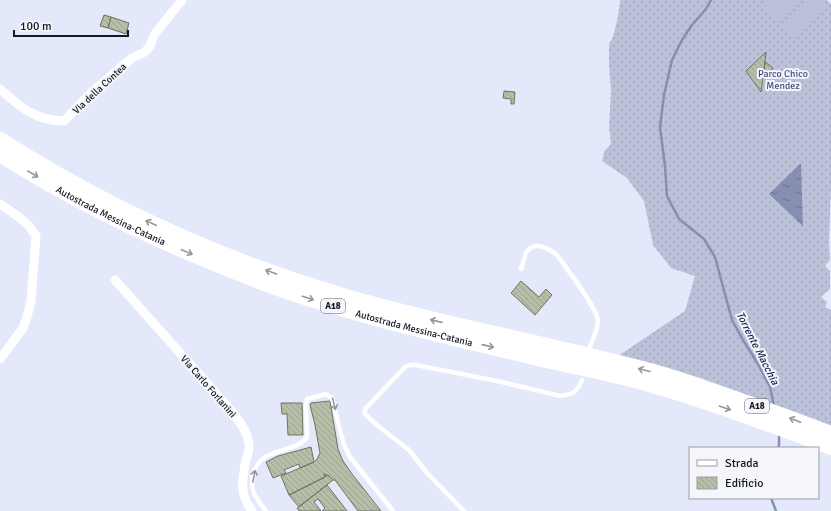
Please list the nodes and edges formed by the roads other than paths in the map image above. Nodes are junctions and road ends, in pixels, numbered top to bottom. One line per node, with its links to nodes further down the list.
1 (182, 0): 2 (street, Via della Contea)
2 (0, 88)
3 (0, 140): 8 (highway, Autostrada Messina-Catania / A18, one-way to 3)
4 (0, 154): 8 (highway, Autostrada Messina-Catania / A18, one-way to 8)
5 (0, 204): 9 (street)
6 (521, 269): 10 (lane)
7 (115, 280): 13 (street, Via Carlo Forlanini)
8 (554, 355): 10 (highway, Autostrada Messina-Catania / A18)
9 (0, 359)
10 (583, 362): 11 (highway, Autostrada Messina-Catania / A18, one-way to 10); 12 (highway, Autostrada Messina-Catania / A18, one-way to 12); 16 (lane)
11 (831, 434)
12 (831, 447)
13 (252, 511)
14 (266, 511): 15 (lane, one-way to 15)
15 (393, 511)
16 (464, 511)

